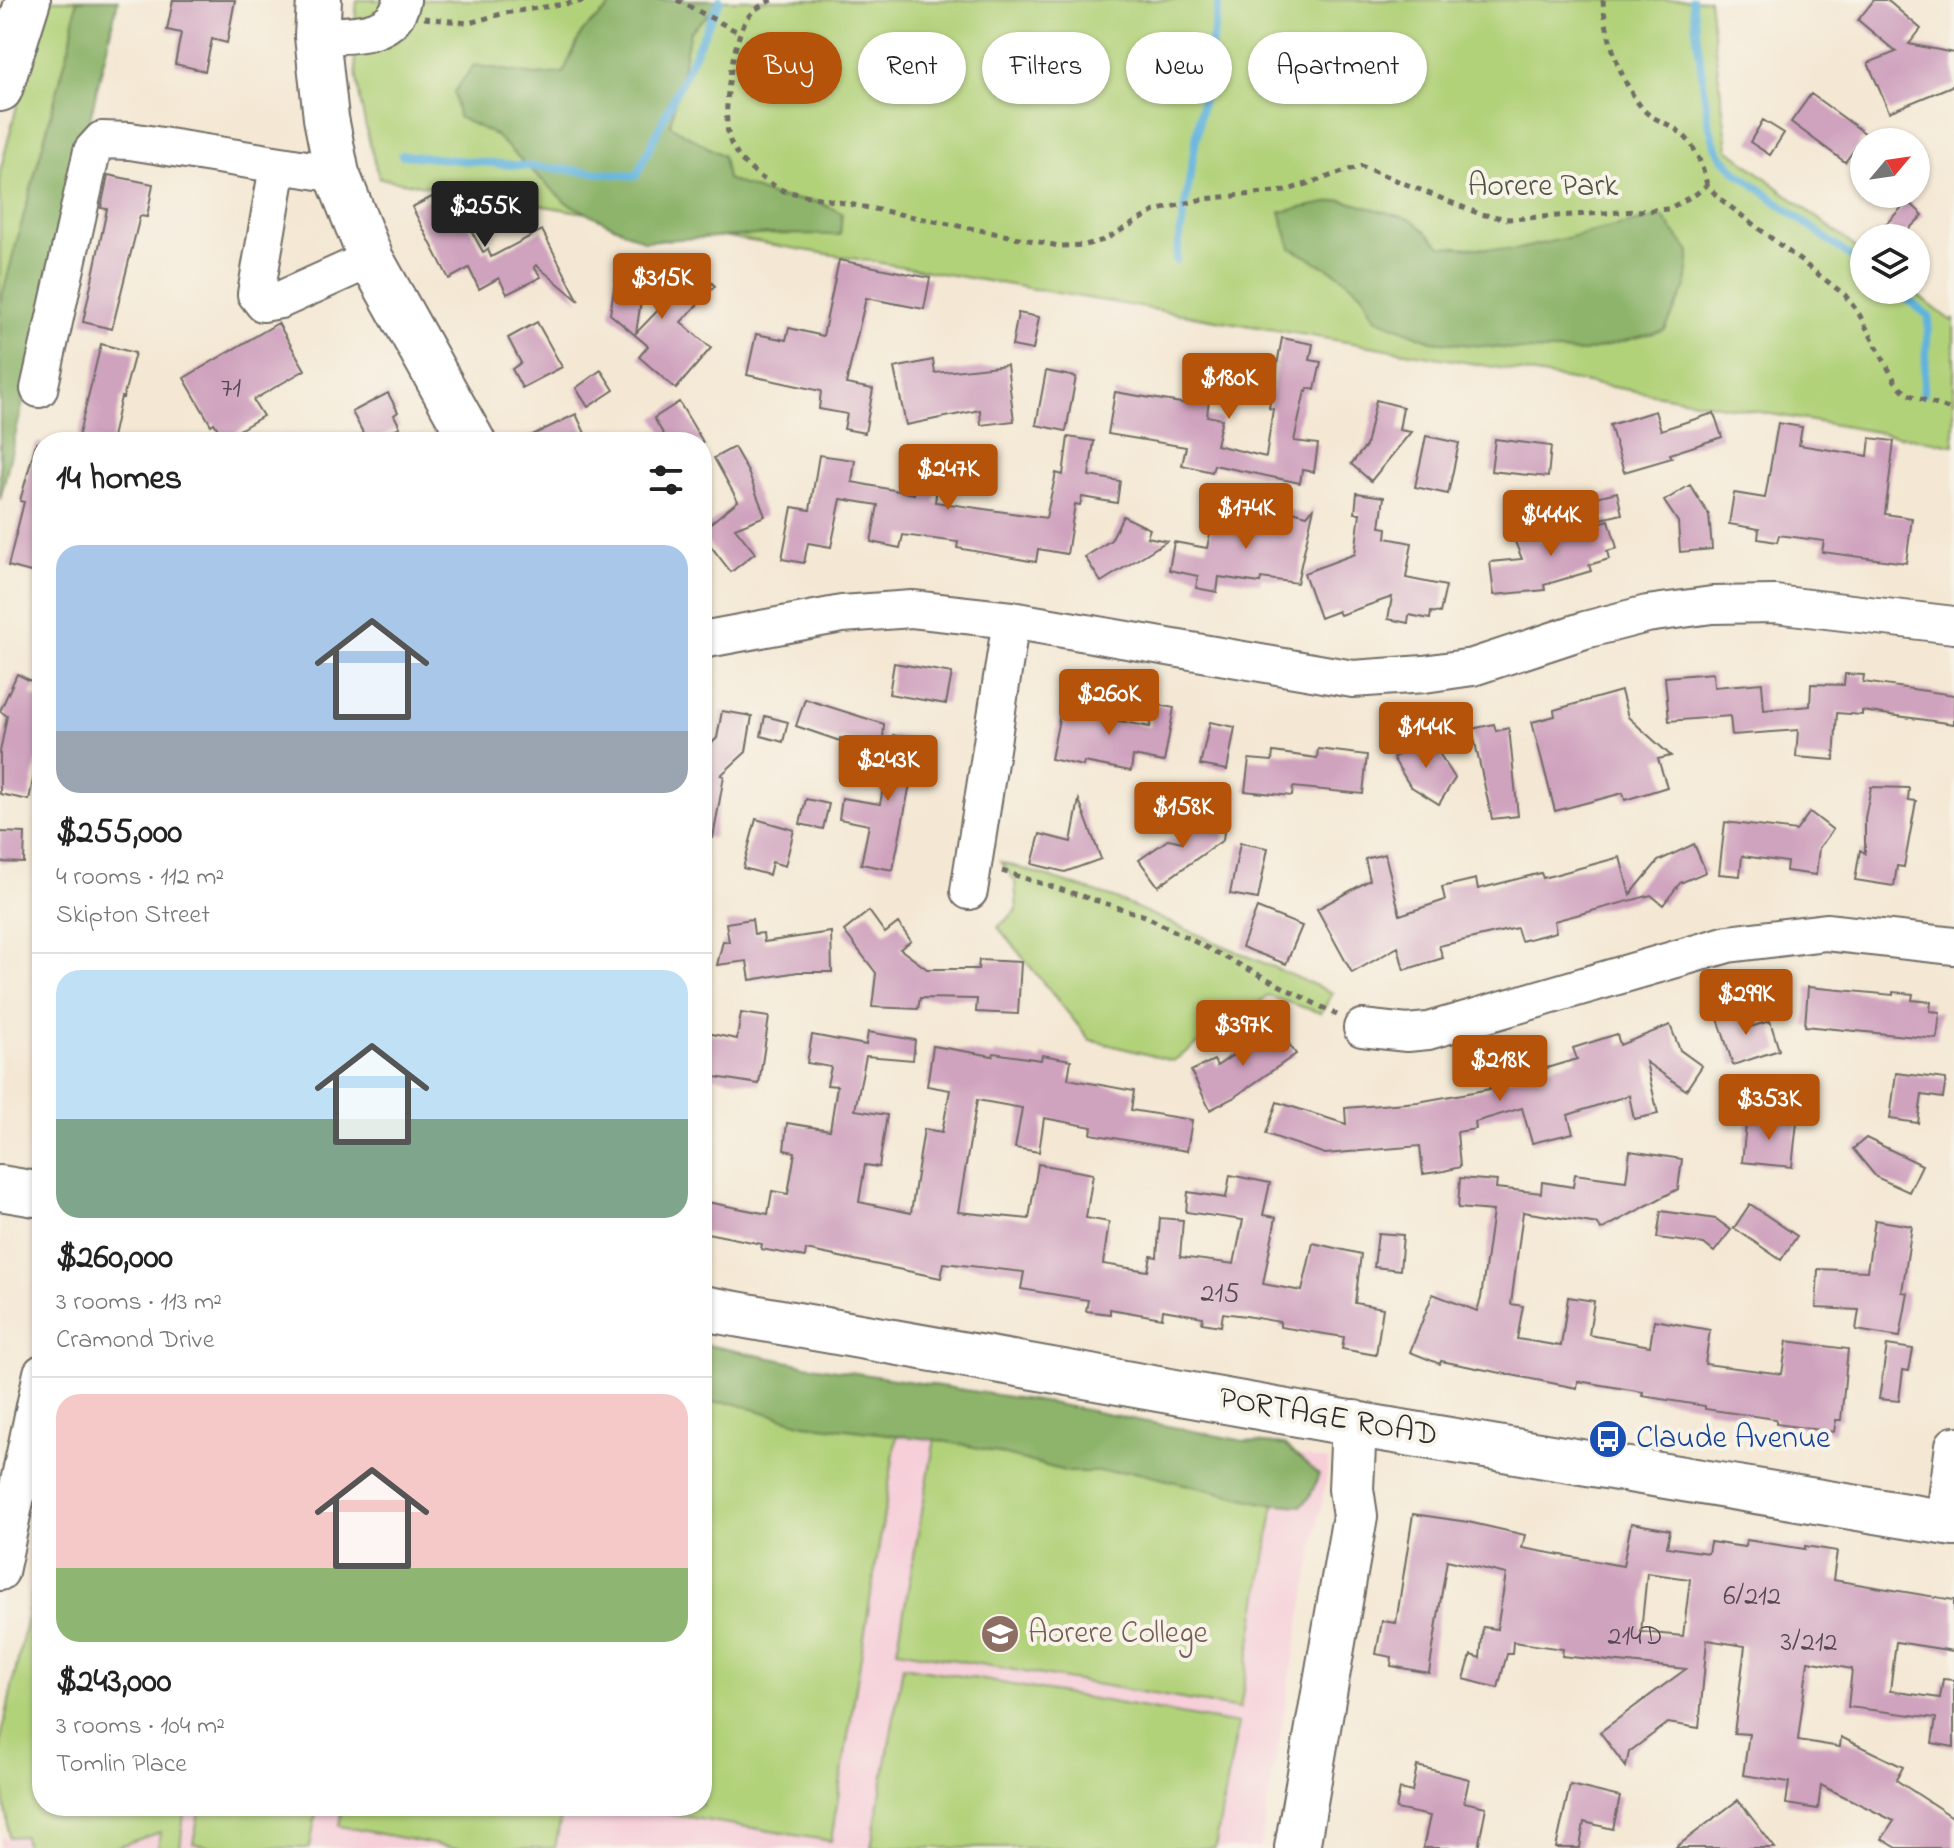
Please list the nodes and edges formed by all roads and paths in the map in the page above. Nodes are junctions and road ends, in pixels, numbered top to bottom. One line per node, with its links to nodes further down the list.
1 (28, 0): 11 (main road)
2 (590, 0): 6 (path)
3 (677, 0): 8 (path)
4 (772, 0): 9 (path)
5 (1603, 0): 14 (path)
6 (398, 9): 7 (street)
7 (318, 18): 13 (main road)
8 (739, 32)
9 (742, 32)
10 (736, 62): 14 (path)
11 (0, 89)
12 (278, 166): 13 (street); 15 (street); 16 (street)
13 (337, 174): 15 (main road)
14 (1707, 185): 17 (path)
15 (371, 259): 18 (main road)
16 (39, 389)
17 (1954, 411)
18 (467, 432)
19 (1011, 620): 20 (street); 21 (street); 22 (street)
20 (1954, 625)
21 (712, 638)
22 (972, 877): 24 (path)
23 (1954, 946): 24 (street)
24 (1362, 1028)
25 (0, 1188): 26 (main road)
26 (32, 1193)
27 (712, 1310): 29 (main road, PORTAGE ROAD)
28 (32, 1420): 32 (street)
29 (1369, 1426): 31 (main road, PORTAGE ROAD); 33 (main road)
30 (1954, 1445): 31 (street)
31 (1949, 1523)
32 (0, 1572)
33 (1297, 1848)

